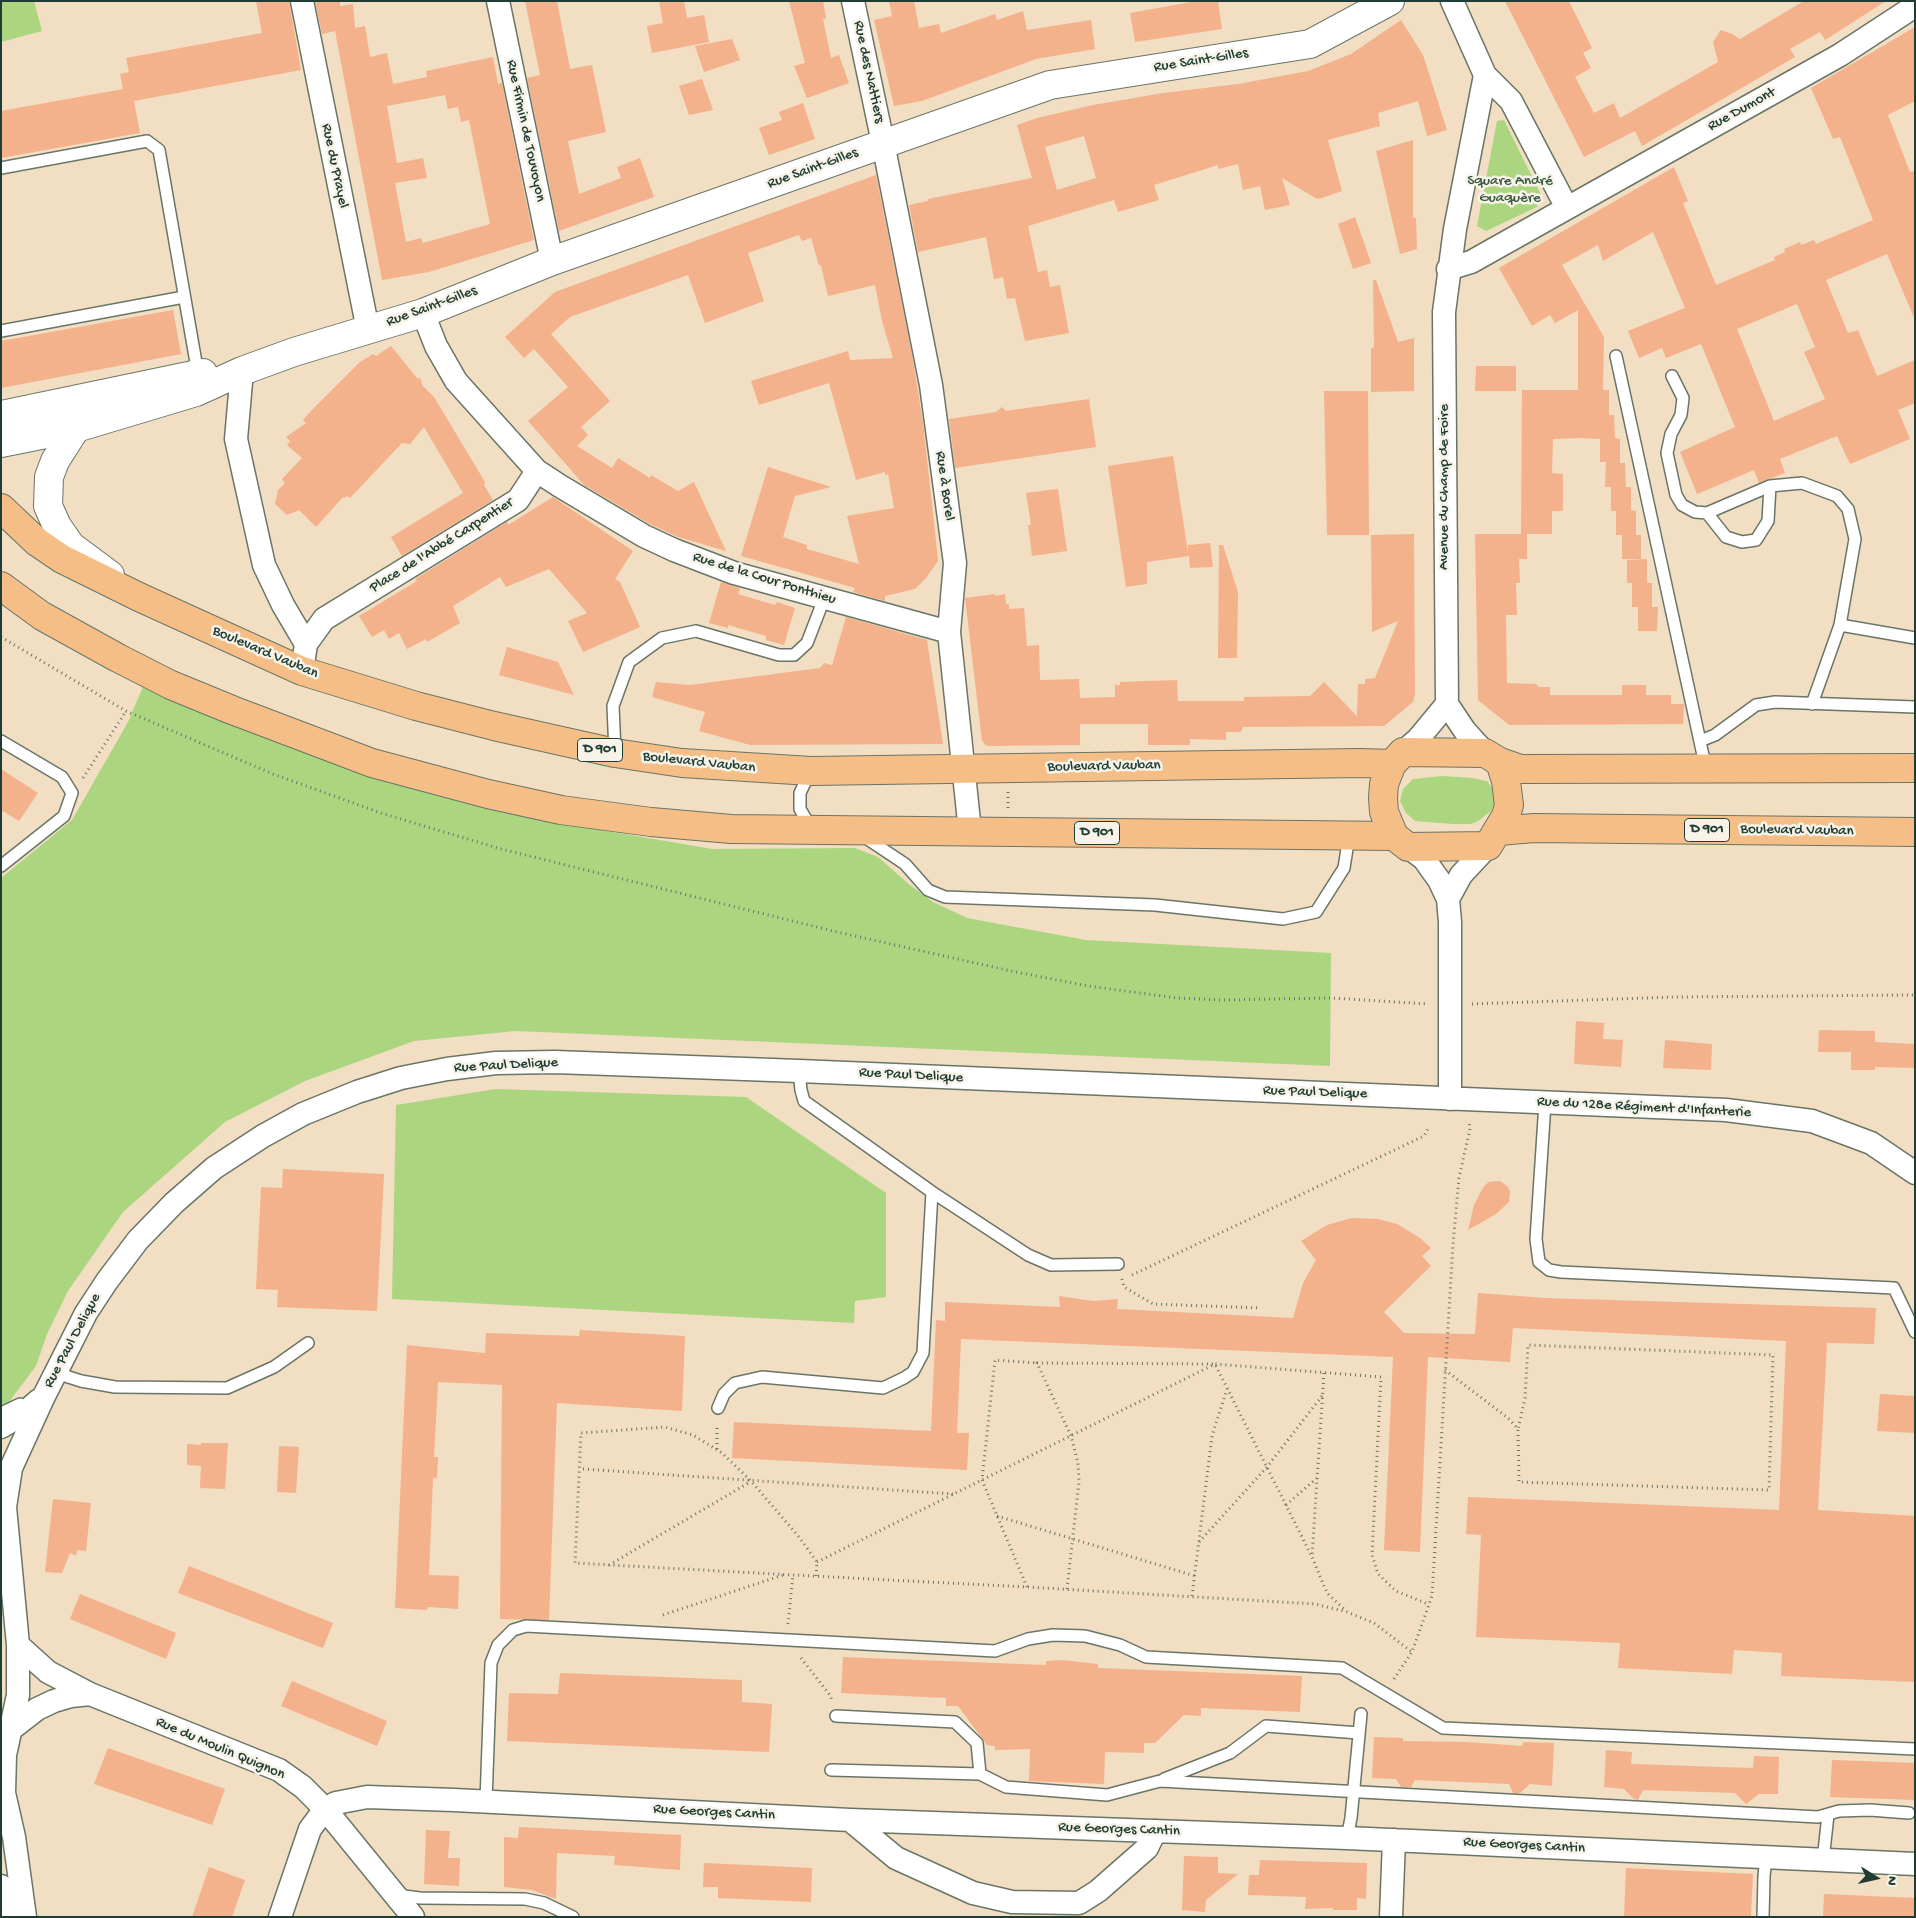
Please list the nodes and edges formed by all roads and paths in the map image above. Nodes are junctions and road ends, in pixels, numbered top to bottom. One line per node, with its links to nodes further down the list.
1 (302, 1): 15 (street, Rue du Prayel)
2 (498, 1): 11 (street, Rue Firmin de Touvoyon)
3 (853, 1): 8 (street, Rue des Nattiers)
4 (1390, 1): 8 (street, Rue Saint-Gilles)
5 (1452, 1): 7 (street)
6 (1915, 6): 10 (street, Rue Dumont)
7 (1485, 74): 10 (street); 12 (street, Avenue du Champ de Foire)
8 (883, 143): 11 (street, Rue Saint-Gilles); 32 (street, Rue à Borel)
9 (1, 168): 13 (lane)
10 (1567, 208): 12 (street, Rue Dumont)
11 (552, 262): 14 (street, Rue Saint-Gilles)
12 (1448, 269): 37 (street, Avenue du Champ de Foire)
13 (184, 296): 16 (lane); 19 (lane)
14 (423, 313): 15 (street, Rue Saint-Gilles); 24 (street)
15 (368, 330): 18 (street, Rue Saint-Gilles)
16 (1, 331)
17 (1616, 356): 42 (lane)
18 (242, 371): 19 (street, Rue Saint-Gilles); 22 (street, Rue Saint-Gilles); 35 (street)
19 (198, 374): 21 (street, Rue Saint-Gilles)
20 (1672, 376): 27 (lane)
21 (1, 415)
22 (76, 428): 23 (street, Rue Saint-Gilles); 29 (street)
23 (1, 443)
24 (537, 471): 30 (street, Rue de la Cour Ponthieu); 35 (street, Place de l'Abbé Carpentier)
25 (1770, 486): 27 (lane); 27 (lane); 31 (lane)
26 (1, 508): 29 (main road, Boulevard Vauban / D 901)
27 (1707, 512)
28 (1, 586): 52 (main road, D 901)
29 (139, 596): 36 (main road, Boulevard Vauban / D 901)
30 (824, 599): 32 (street, Rue de la Cour Ponthieu); 43 (lane)
31 (1840, 625): 34 (lane); 38 (lane)
32 (949, 632): 49 (street, Rue à Borel)
33 (1, 636): 40 (path)
34 (1915, 638)
35 (306, 644): 36 (street, Place de l'Abbé Carpentier)
36 (302, 671): 43 (main road, Boulevard Vauban / D 901)
37 (1447, 704): 44 (street); 45 (street)
38 (1812, 704): 39 (lane); 42 (lane)
39 (1915, 708)
40 (126, 711): 51 (path); 63 (path)
41 (1, 741): 51 (lane)
42 (1700, 741): 48 (lane)
43 (615, 753): 50 (main road, Boulevard Vauban / D 901)
44 (1398, 758): 45 (main road); 47 (main road, Boulevard Vauban / D 901); 59 (main road)
45 (1492, 758): 48 (main road); 58 (main road)
46 (1915, 768): 48 (main road)
47 (1008, 769): 49 (main road, Boulevard Vauban / D 901); 55 (path)
48 (1706, 769)
49 (964, 770): 50 (main road, Boulevard Vauban / D 901); 54 (street, Rue à Borel)
50 (811, 771): 52 (lane)
51 (72, 793): 60 (lane)
52 (811, 829): 53 (main road, D 901)
53 (855, 831): 54 (main road, D 901); 57 (lane)
54 (970, 831): 55 (main road, D 901)
55 (1008, 832): 57 (main road, D 901)
56 (1915, 832): 58 (main road, Boulevard Vauban / D 901)
57 (1349, 835): 59 (main road, D 901)
58 (1494, 838): 59 (main road); 61 (street)
59 (1401, 841): 61 (street)
60 (1, 866)
61 (1448, 900): 63 (street)
62 (1915, 995): 63 (path)
63 (1449, 1005): 65 (street)
64 (799, 1071): 65 (street, Rue Paul Delique); 69 (lane); 79 (street, Rue Paul Delique)
65 (1459, 1099): 66 (street, Rue du 128e Régiment d'Infanterie); 77 (path)
66 (1545, 1102): 68 (street, Rue du 128e Régiment d'Infanterie); 73 (lane)
67 (1428, 1129): 71 (path)
68 (1915, 1173)
69 (932, 1192): 70 (lane); 83 (lane)
70 (1118, 1264): 71 (path)
71 (1122, 1279): 72 (path)
72 (1260, 1308)
73 (1915, 1332)
74 (308, 1342): 79 (lane)
75 (1037, 1363): 76 (path); 87 (path); 92 (path)
76 (1215, 1364): 78 (path); 80 (path); 87 (path)
77 (1445, 1370): 86 (path); 109 (path)
78 (1324, 1373): 82 (path); 109 (path)
79 (56, 1374): 81 (street, Rue Paul Delique); 84 (lane)
80 (1228, 1389): 89 (path); 99 (path)
81 (44, 1396): 85 (street); 94 (street, Rue Paul Delique)
82 (1322, 1396): 89 (path); 91 (path)
83 (718, 1408): 88 (path)
84 (1, 1413)
85 (1, 1427)
86 (1518, 1429): 86 (path)
87 (1071, 1436): 92 (path); 98 (path)
88 (717, 1450): 93 (path); 102 (path)
89 (1267, 1467): 96 (path); 99 (path)
90 (583, 1469): 93 (path)
91 (1317, 1478): 96 (path); 100 (path)
92 (982, 1480): 95 (path); 97 (path)
93 (751, 1482): 95 (path); 101 (path); 102 (path)
94 (4, 1483): 112 (street, Rue Paul Delique)
95 (954, 1494): 101 (path)
96 (1286, 1506): 100 (path)
97 (997, 1516): 98 (path); 106 (path)
98 (1073, 1538): 105 (path); 107 (path)
99 (1199, 1543): 105 (path)
100 (1312, 1557): 110 (path)
101 (817, 1562): 104 (path)
102 (608, 1565): 103 (path)
103 (786, 1574): 104 (path); 111 (path)
104 (816, 1576): 106 (path)
105 (1195, 1576): 108 (path)
106 (1027, 1587): 107 (path)
107 (1067, 1589): 108 (path)
108 (1192, 1596): 110 (path)
109 (1428, 1604): 113 (path)
110 (1347, 1612): 113 (path)
111 (660, 1616)
112 (18, 1645): 115 (street, Rue du Moulin Quignon); 118 (street, Rue Paul Delique)
113 (1412, 1652): 114 (path)
114 (1384, 1693): 120 (lane); 125 (lane)
115 (90, 1694): 118 (street, Rue du Moulin Quignon); 126 (street, Rue du Moulin Quignon)
116 (1361, 1714): 119 (lane)
117 (836, 1716): 122 (lane)
118 (7, 1733): 139 (street, Rue Paul Delique)
119 (1359, 1733): 123 (lane); 124 (lane)
120 (1915, 1749)
121 (831, 1770): 122 (lane)
122 (980, 1774): 123 (lane)
123 (1160, 1781): 124 (lane)
124 (1353, 1791): 128 (lane); 131 (lane)
125 (486, 1801): 126 (street, Rue Georges Cantin); 129 (street, Rue Georges Cantin)
126 (325, 1809): 137 (street, Rue du Moulin Quignon); 140 (street)
127 (1908, 1813): 128 (lane)
128 (1828, 1814): 134 (lane)
129 (850, 1820): 130 (street, Rue Georges Cantin); 130 (street)
130 (1155, 1831): 131 (street, Rue Georges Cantin)
131 (1347, 1838): 132 (street, Rue Georges Cantin)
132 (1394, 1840): 133 (street, Rue Georges Cantin); 144 (street)
133 (1766, 1858): 134 (street, Rue Georges Cantin); 145 (lane)
134 (1823, 1860): 135 (street, Rue Georges Cantin)
135 (1915, 1864)
136 (1, 1886): 138 (street)
137 (395, 1895): 141 (street); 142 (street, Rue du Moulin Quignon); 143 (lane)
138 (9, 1917)
139 (25, 1917)
140 (280, 1917)
141 (389, 1917)
142 (413, 1917)
143 (573, 1917)
144 (1391, 1917)
145 (1763, 1917)

